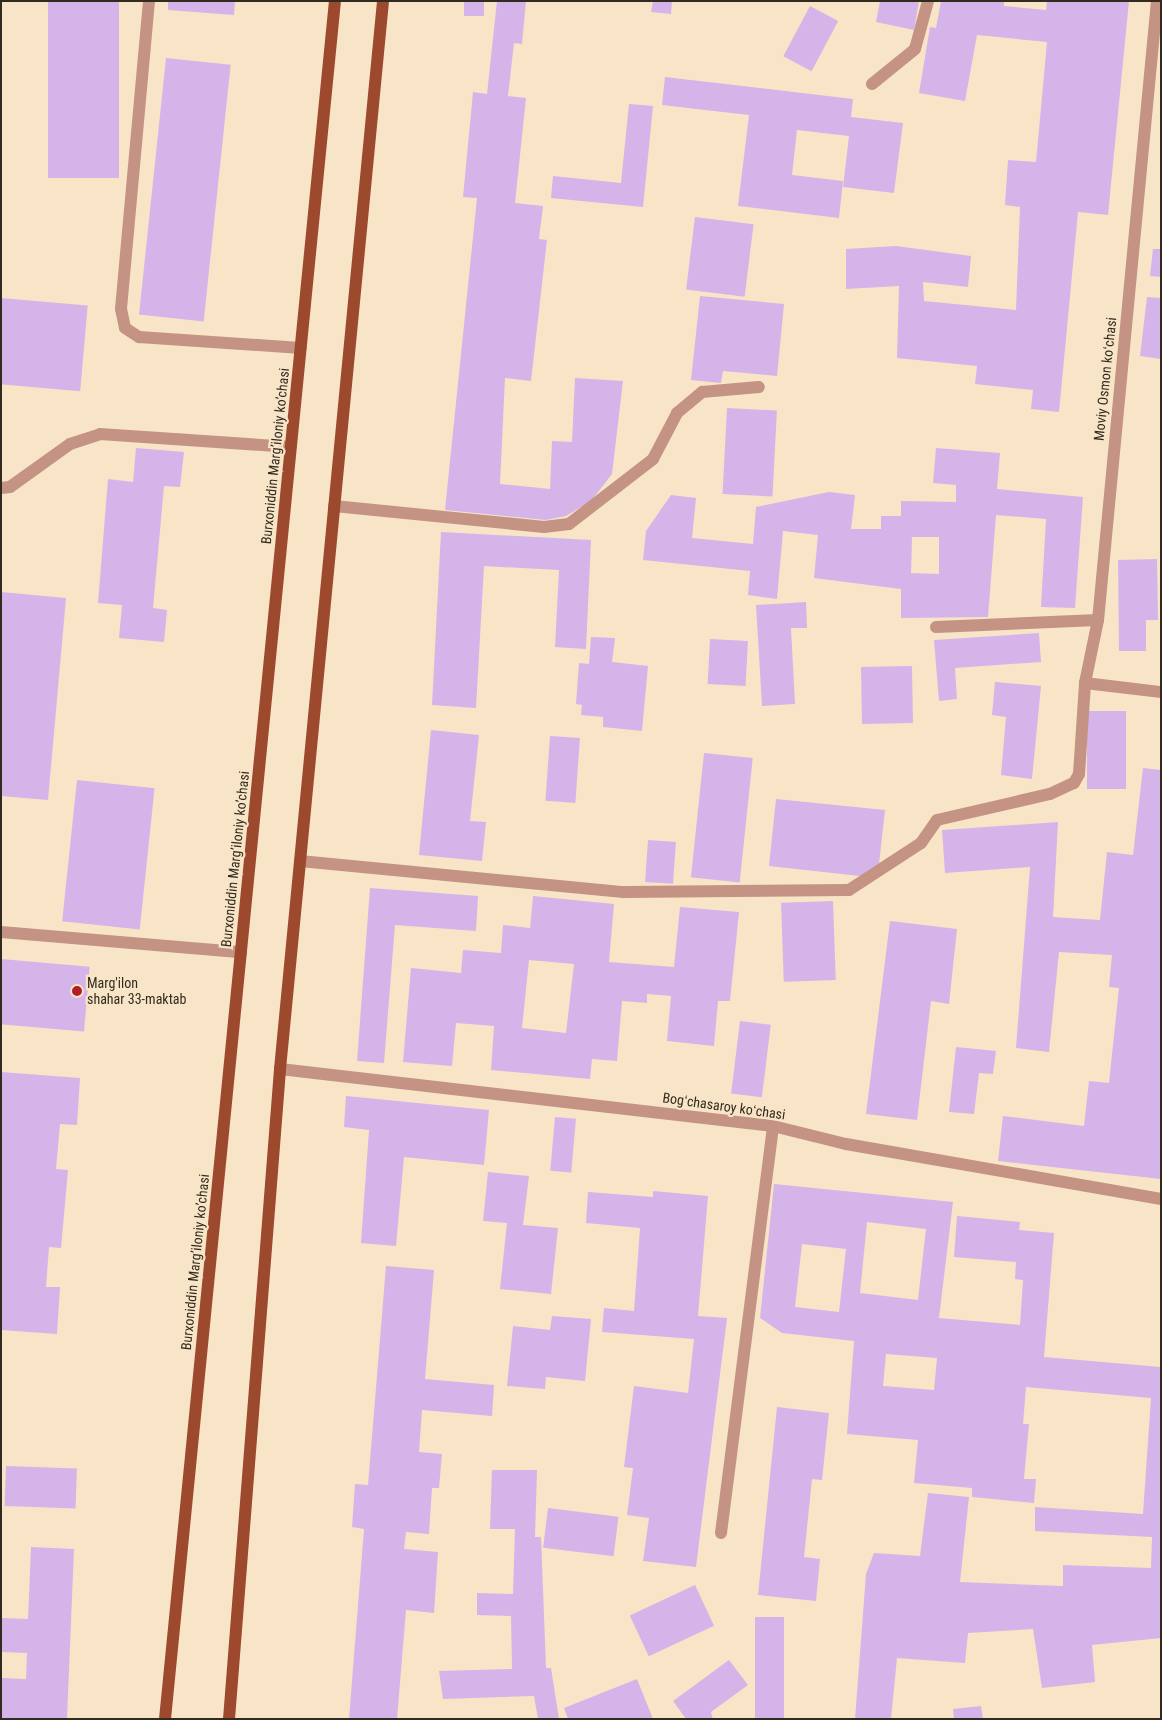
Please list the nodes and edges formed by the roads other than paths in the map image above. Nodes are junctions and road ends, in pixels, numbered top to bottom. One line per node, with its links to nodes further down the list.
1 (149, 1): 7 (street)
2 (335, 1): 7 (main road, Burxoniddin Marg’iloniy ko’chasi)
3 (384, 1): 11 (main road)
4 (928, 1): 6 (street)
5 (1157, 1): 12 (street, Moviy Osmon koʻchasi)
6 (872, 84)
7 (301, 348): 9 (main road, Burxoniddin Marg’iloniy ko’chasi)
8 (759, 387): 11 (street)
9 (291, 447): 10 (street); 18 (main road, Burxoniddin Marg’iloniy ko’chasi)
10 (1, 488)
11 (334, 506): 16 (main road)
12 (1098, 620): 13 (street); 14 (street, Moviy Osmon koʻchasi)
13 (936, 628)
14 (1085, 683): 15 (street); 16 (street, Moviy Osmon koʻchasi)
15 (1161, 692)
16 (300, 860): 19 (main road)
17 (1, 932): 18 (street)
18 (241, 952): 23 (main road, Burxoniddin Marg’iloniy ko’chasi)
19 (280, 1068): 20 (street, Bogʻchasaroy koʻchasi); 24 (main road)
20 (772, 1126): 21 (street, Bogʻchasaroy koʻchasi); 22 (street)
21 (1161, 1199)
22 (721, 1533)
23 (165, 1719)
24 (229, 1719)

